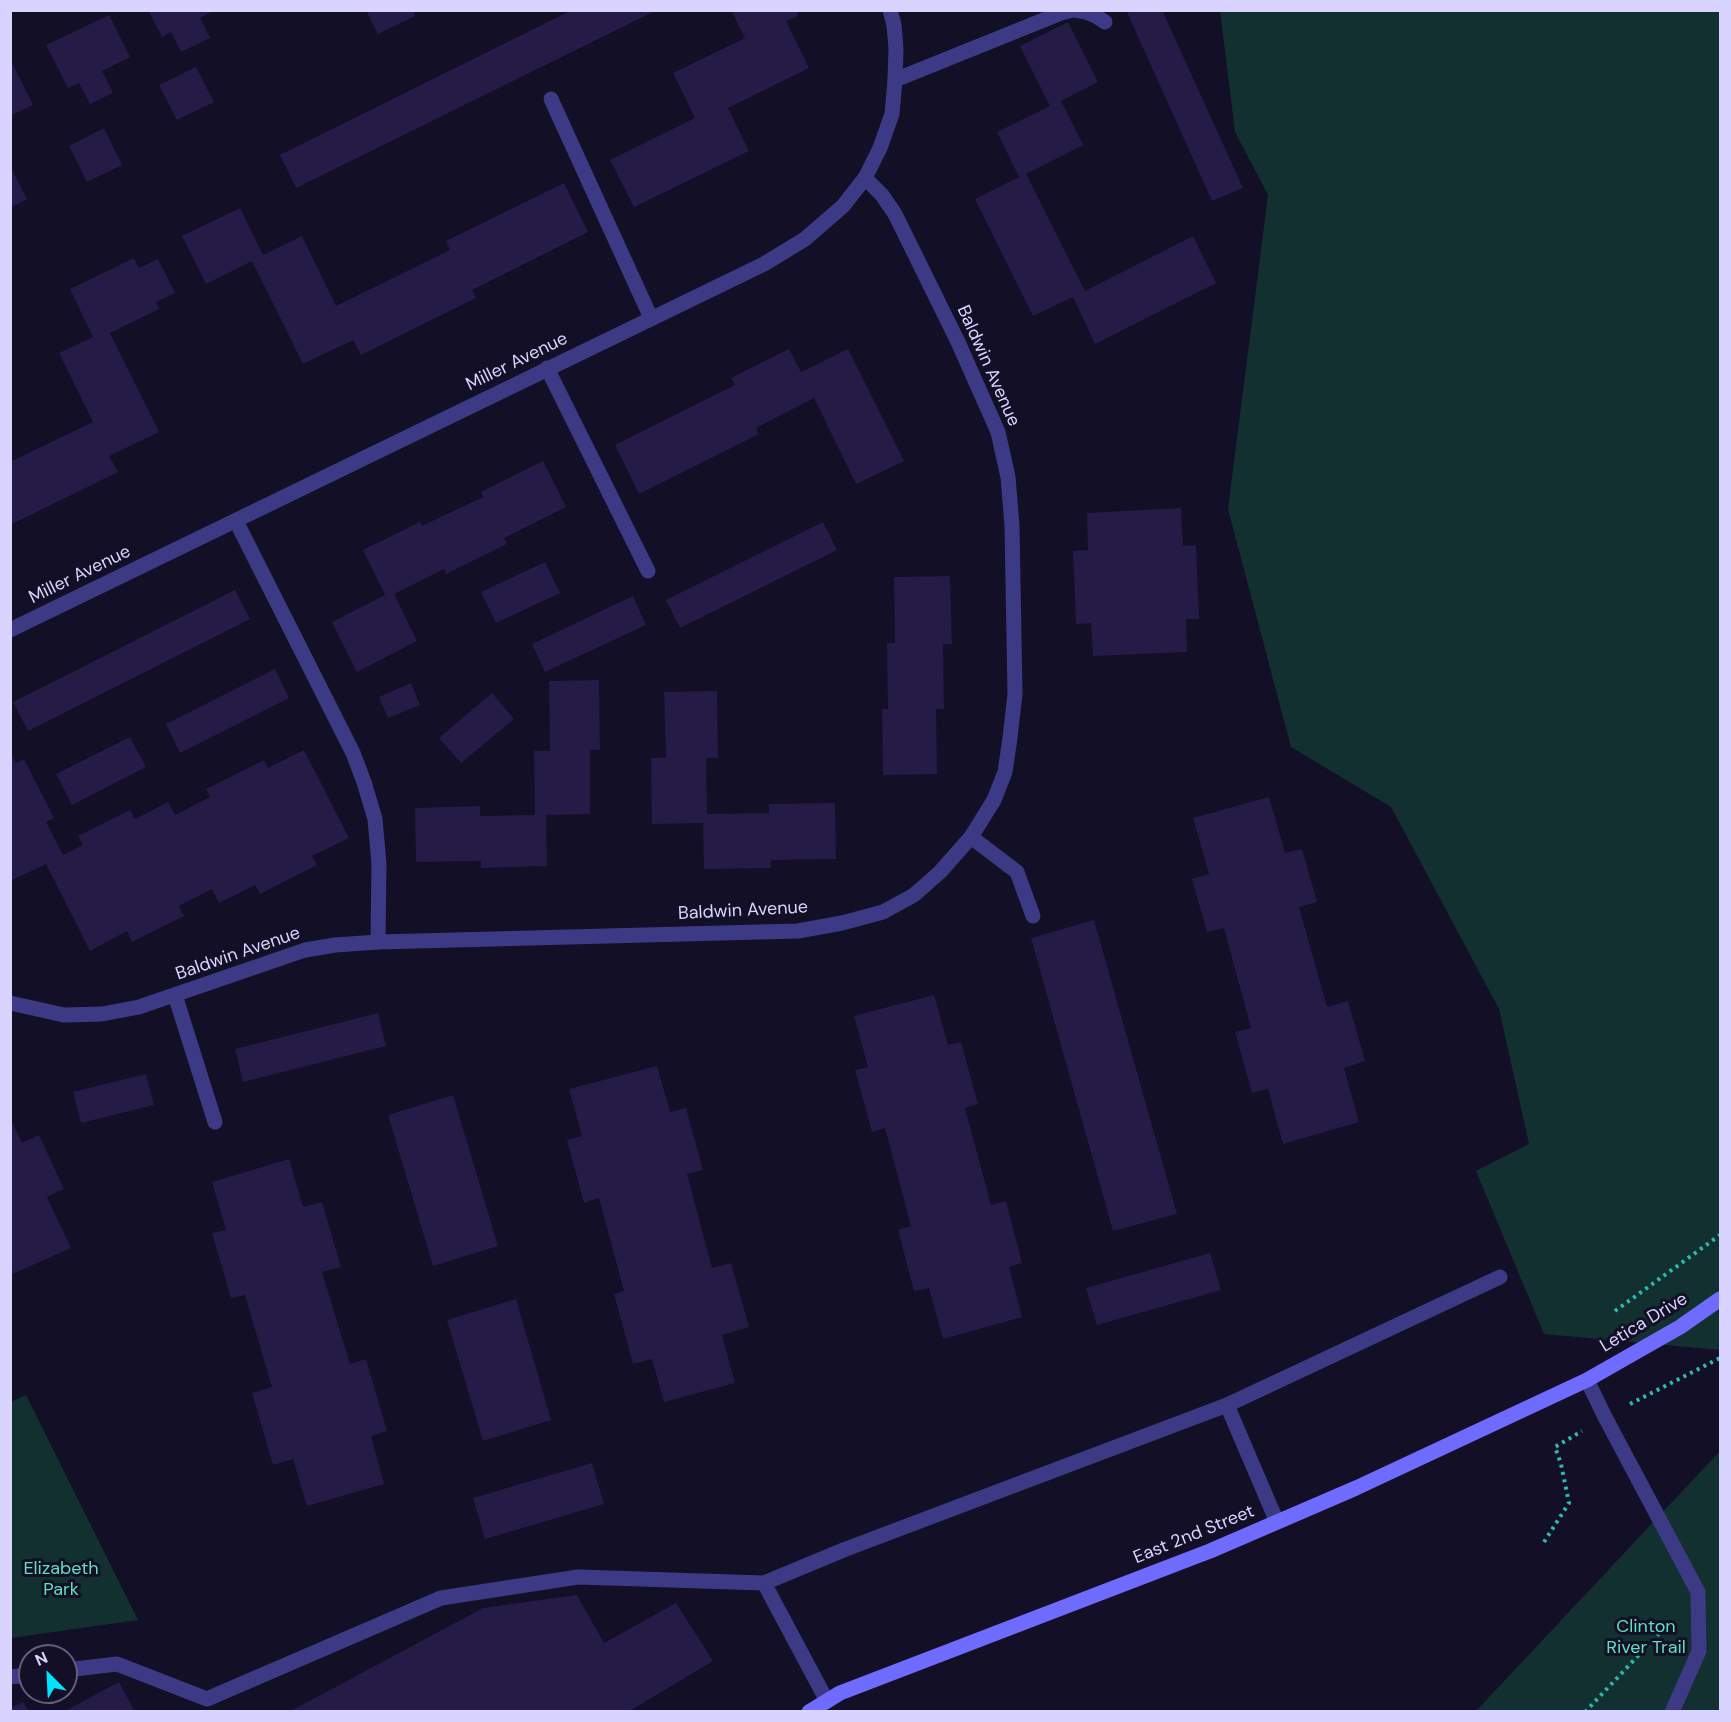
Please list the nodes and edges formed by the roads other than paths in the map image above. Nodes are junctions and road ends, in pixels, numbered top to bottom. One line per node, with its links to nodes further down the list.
1 (890, 10): 4 (street, Miller Avenue)
2 (1074, 10): 3 (street); 4 (street)
3 (1105, 22)
4 (895, 80): 6 (street, Miller Avenue)
5 (551, 99): 7 (street)
6 (865, 178): 7 (street, Miller Avenue); 12 (street, Baldwin Avenue)
7 (651, 318): 8 (street, Miller Avenue)
8 (547, 368): 9 (street, Miller Avenue); 10 (street)
9 (236, 521): 11 (street, Miller Avenue); 14 (street)
10 (648, 571)
11 (10, 630)
12 (971, 837): 13 (street); 14 (street, Baldwin Avenue)
13 (1033, 916)
14 (378, 942): 15 (street, Baldwin Avenue)
15 (176, 995): 16 (street, Baldwin Avenue); 17 (street)
16 (10, 1003)
17 (215, 1122)
18 (1500, 1277): 21 (street)
19 (1720, 1299): 20 (street, Letica Drive)
20 (1587, 1380): 22 (street, East 2nd Street); 27 (street)
21 (1227, 1405): 22 (street); 23 (street)
22 (1277, 1522): 25 (street, East 2nd Street)
23 (764, 1583): 24 (street); 25 (street)
24 (78, 1669)
25 (827, 1701): 26 (street, East 2nd Street)
26 (809, 1712)
27 (1671, 1712)

